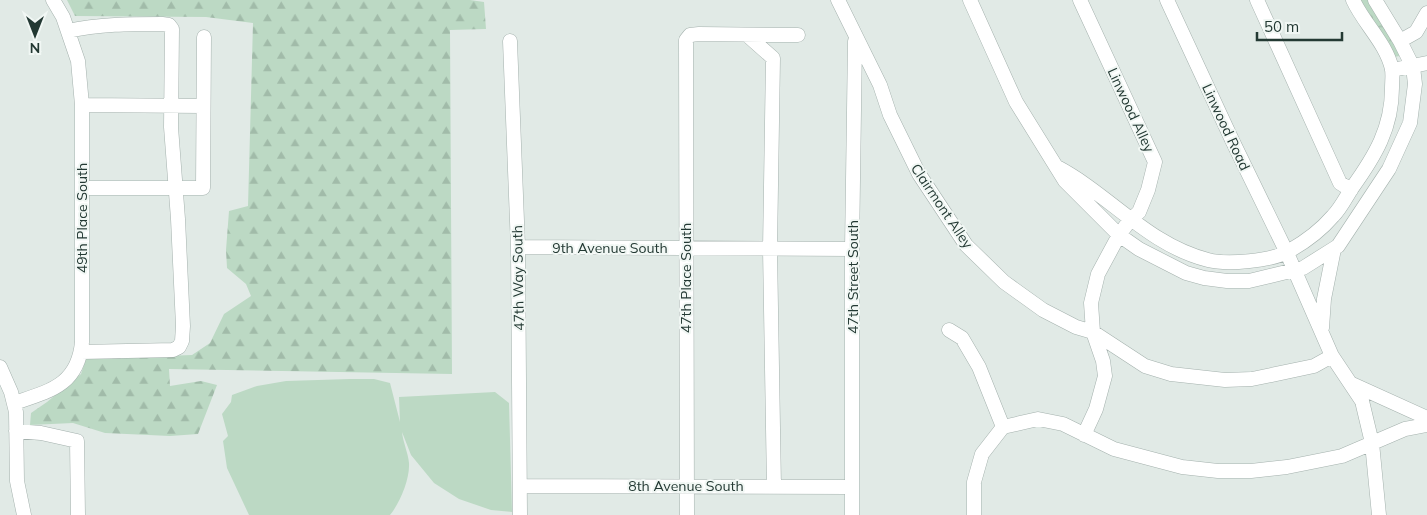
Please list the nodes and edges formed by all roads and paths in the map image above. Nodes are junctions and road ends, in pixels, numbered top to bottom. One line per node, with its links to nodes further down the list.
1 (54, 0): 10 (street, 49th Place South)
2 (838, 0): 14 (street, Clairmont Alley)
3 (970, 0): 22 (street)
4 (1080, 0): 26 (street, Linwood Alley)
5 (1167, 0): 33 (street, Linwood Road)
6 (1257, 0): 25 (street)
7 (1353, 0): 18 (street)
8 (1374, 0): 16 (street)
9 (1427, 13): 16 (street)
10 (68, 31): 19 (street, 49th Place South); 20 (street)
11 (747, 35): 12 (street); 29 (street, 47th Place South); 30 (street)
12 (798, 36)
13 (204, 37): 21 (street)
14 (856, 38): 31 (street, 47th Street South); 36 (street, Clairmont Alley)
15 (510, 41): 28 (street, 47th Way South)
16 (1400, 41): 17 (street)
17 (1420, 65): 18 (street); 32 (street)
18 (1392, 70): 25 (street)
19 (82, 105): 20 (street); 23 (street, 49th Place South)
20 (171, 106): 21 (street); 24 (street)
21 (203, 106): 24 (street)
22 (1056, 167): 26 (street); 27 (street)
23 (82, 188): 24 (street); 38 (street, 49th Place South)
24 (176, 188): 38 (street)
25 (1351, 190): 33 (street)
26 (1130, 220): 27 (street, Linwood Alley); 33 (street)
27 (1119, 235): 34 (street); 36 (street, Linwood Alley)
28 (518, 247): 29 (street, 9th Avenue South); 49 (street, 47th Way South)
29 (686, 248): 30 (street, 9th Avenue South); 50 (street, 47th Place South)
30 (770, 248): 31 (street, 9th Avenue South); 51 (street)
31 (852, 249): 52 (street, 47th Street South)
32 (1334, 249): 34 (street); 37 (street)
33 (1287, 253): 34 (street, Linwood Road)
34 (1295, 270): 37 (street, Linwood Road)
35 (949, 330): 45 (street)
36 (1093, 332): 39 (street, Clairmont Alley); 47 (street, Linwood Alley)
37 (1322, 332): 39 (street, Linwood Road)
38 (81, 352): 42 (street, 49th Place South)
39 (1332, 356): 41 (street, Linwood Road)
40 (0, 367): 42 (street)
41 (1350, 382): 43 (street); 48 (street, Linwood Road)
42 (14, 402): 46 (street)
43 (1427, 418)
44 (1427, 425): 48 (street)
45 (1003, 427): 47 (street); 58 (street)
46 (16, 431): 53 (street); 54 (street)
47 (1084, 435): 48 (street)
48 (1372, 443): 59 (street, Linwood Road)
49 (520, 486): 50 (street, 8th Avenue South); 55 (street, 47th Way South)
50 (686, 486): 51 (street, 8th Avenue South); 56 (street, 47th Place South)
51 (774, 487): 52 (street, 8th Avenue South)
52 (852, 487): 57 (street, 47th Street South)
53 (24, 515)
54 (78, 515)
55 (520, 515)
56 (687, 515)
57 (852, 515)
58 (974, 515)
59 (1379, 515)

